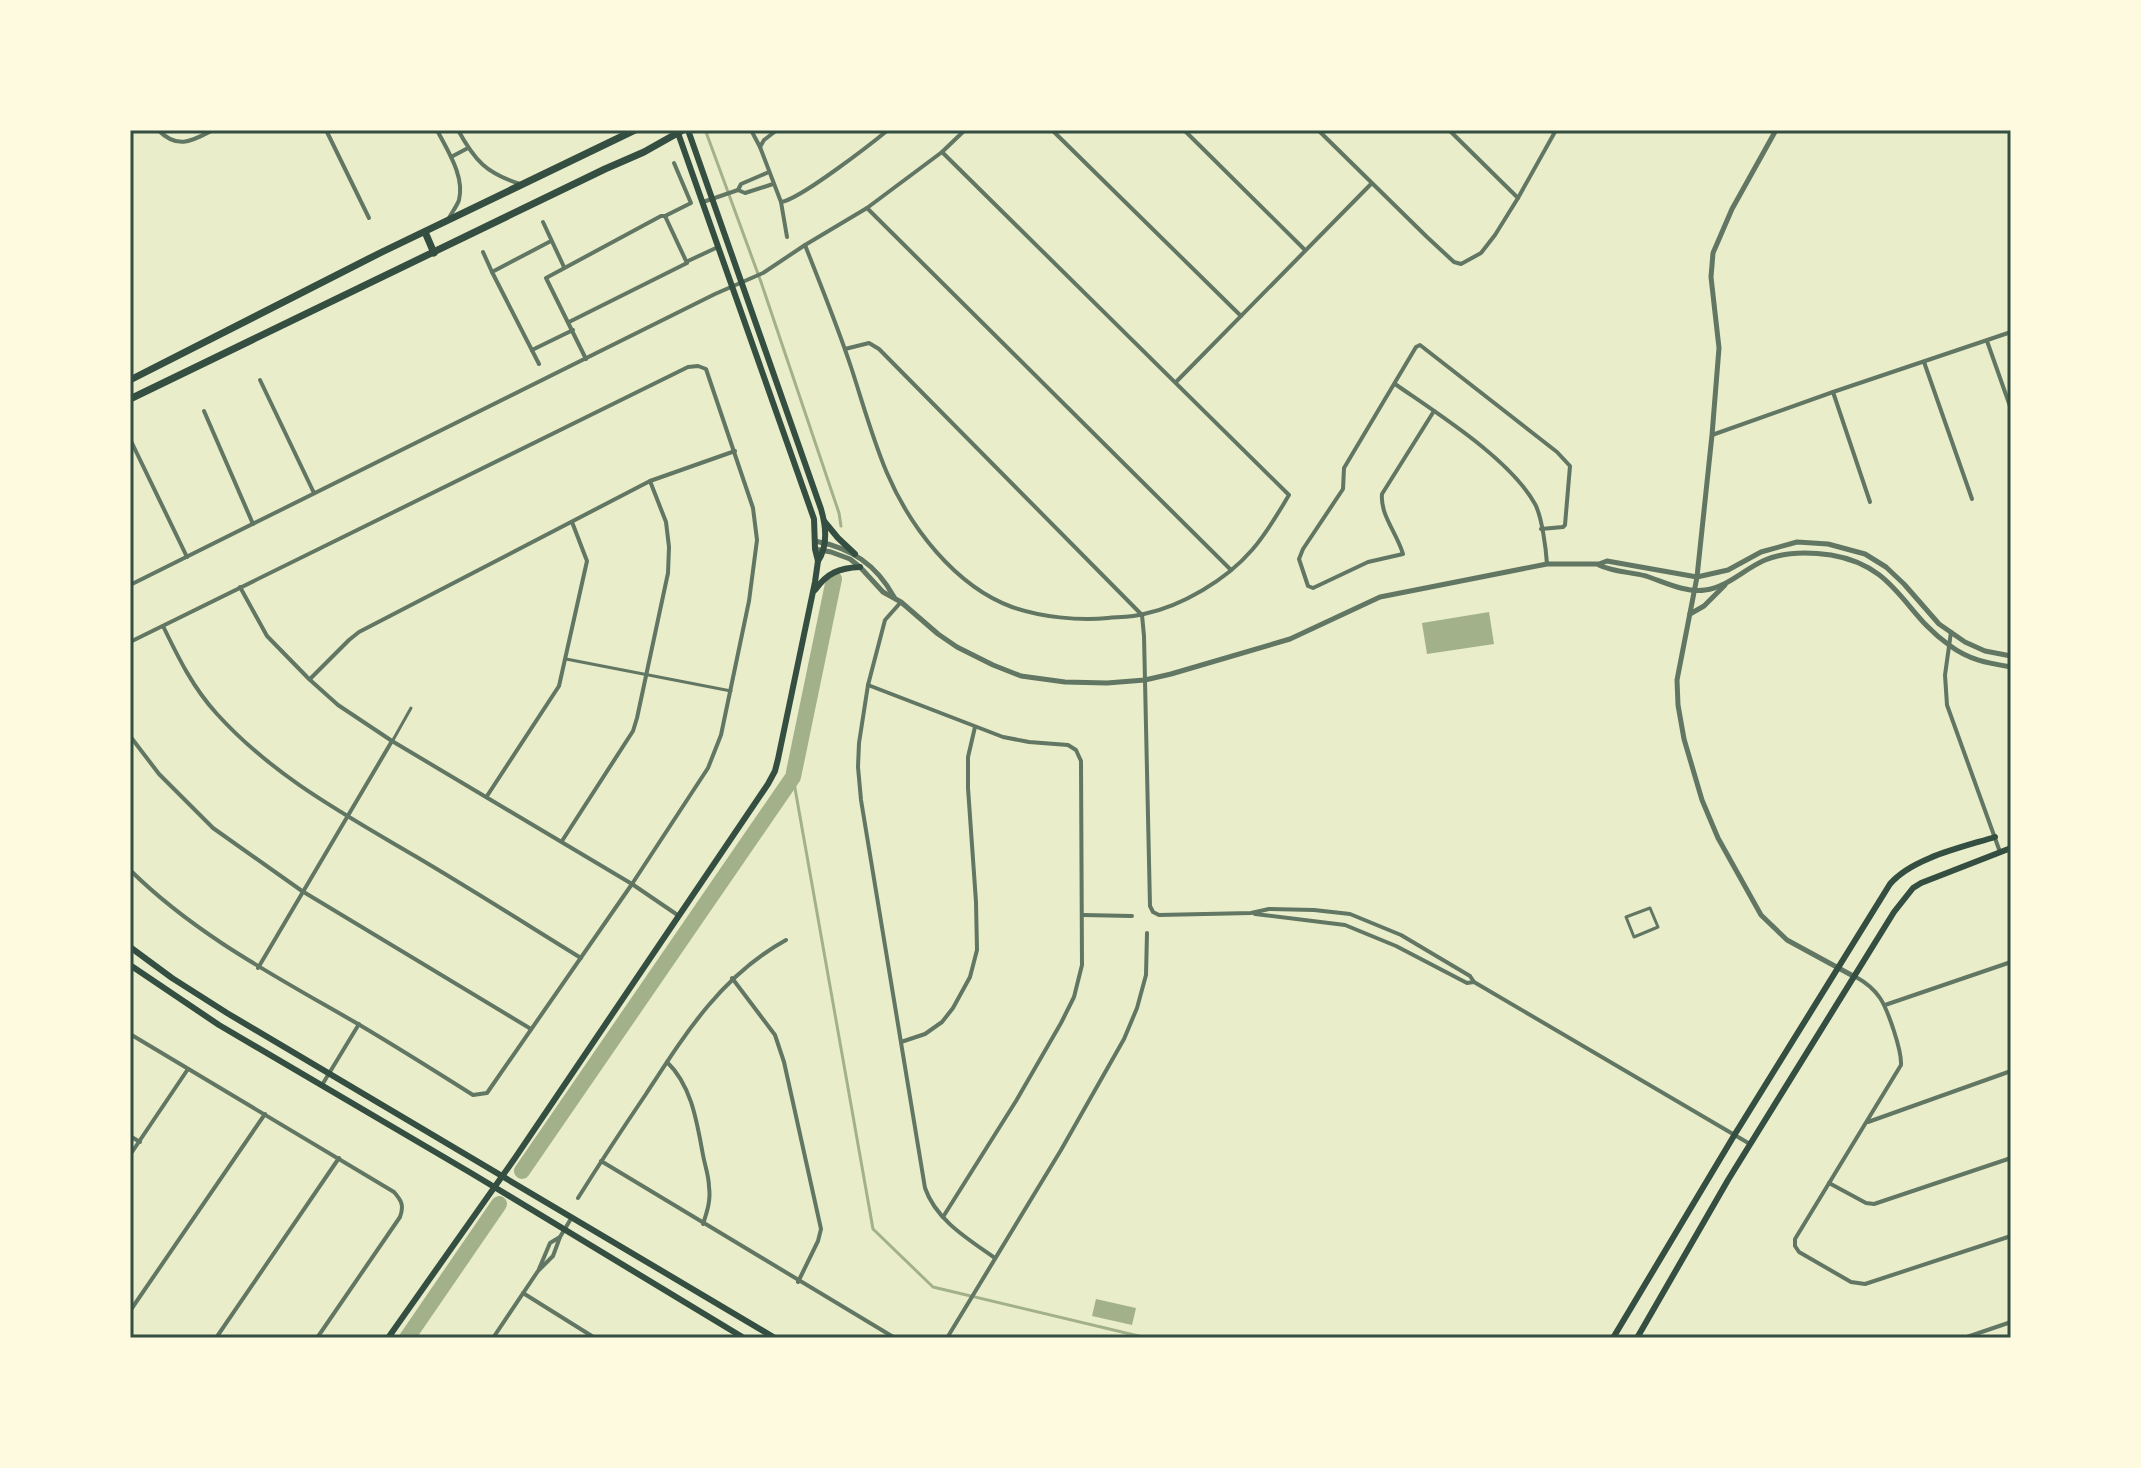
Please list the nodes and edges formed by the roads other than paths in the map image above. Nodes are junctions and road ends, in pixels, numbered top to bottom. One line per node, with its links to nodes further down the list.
1 (158, 130): 2 (street)
2 (213, 130)
3 (326, 130): 34 (street)
4 (437, 130): 21 (street)
5 (458, 130): 19 (street)
6 (635, 130): 25 (main road)
7 (751, 130): 18 (street)
8 (777, 130): 18 (street)
9 (888, 130): 30 (street)
10 (965, 130): 20 (street)
11 (1052, 130): 50 (street)
12 (1184, 130): 42 (street)
13 (1318, 130): 24 (street)
14 (1449, 130): 28 (street)
15 (1556, 130): 28 (street)
16 (1776, 130): 69 (street)
17 (682, 131): 29 (main road); 31 (main road); 44 (main road)
18 (760, 147): 23 (street)
19 (468, 148): 21 (street); 25 (street)
20 (942, 152): 32 (street); 62 (street)
21 (451, 157): 35 (street)
22 (674, 163): 33 (street)
23 (769, 172): 26 (street); 27 (street)
24 (1372, 183): 28 (street); 42 (street)
25 (520, 184): 35 (main road)
26 (773, 184): 27 (street); 30 (street)
27 (737, 190): 29 (street)
28 (1518, 198)
29 (713, 199): 31 (street); 48 (main road)
30 (781, 202): 38 (street)
31 (703, 203): 41 (main road)
32 (867, 208): 40 (street); 90 (street)
33 (665, 216): 45 (street); 46 (street)
34 (369, 218)
35 (448, 220): 37 (main road)
36 (543, 222): 39 (street)
37 (425, 232): 44 (main road); 60 (main road)
38 (787, 237)
39 (551, 241): 46 (street); 47 (street)
40 (805, 245): 48 (street); 55 (street)
41 (718, 247): 45 (street); 49 (main road)
42 (1305, 250): 50 (street)
43 (483, 252): 47 (street)
44 (434, 253): 65 (main road)
45 (688, 261): 51 (street)
46 (565, 268): 51 (street)
47 (492, 272): 56 (street)
48 (743, 283): 49 (street); 76 (main road)
49 (733, 287): 57 (street); 80 (main road)
50 (1241, 316): 62 (street)
51 (569, 322): 52 (street)
52 (573, 330): 56 (street); 57 (street)
53 (2011, 332): 54 (street)
54 (1987, 341): 58 (street); 66 (street)
55 (845, 349): 99 (street); 99 (street)
56 (532, 350): 59 (street)
57 (586, 359): 73 (street)
58 (1924, 362): 64 (street); 74 (street)
59 (539, 364)
60 (130, 380)
61 (260, 380): 73 (street)
62 (1176, 382): 90 (street)
63 (1395, 384): 68 (street); 68 (street); 79 (street)
64 (1833, 392): 69 (street); 75 (street)
65 (130, 399)
66 (2011, 409)
67 (204, 411): 78 (street)
68 (1434, 411): 79 (street)
69 (1712, 435): 91 (street)
70 (130, 439): 85 (street)
71 (735, 451): 72 (street); 94 (street); 111 (street)
72 (650, 481): 77 (street); 107 (street)
73 (314, 494): 78 (street)
74 (1972, 499)
75 (1870, 502)
76 (824, 521): 81 (main road); 84 (main road)
77 (572, 522): 105 (street); 108 (street)
78 (253, 524): 85 (street)
79 (1541, 529): 87 (street)
80 (815, 541): 81 (street); 82 (main road)
81 (825, 543): 83 (main road); 84 (street)
82 (815, 549): 83 (street); 86 (main road)
83 (825, 551): 86 (main road); 89 (street)
84 (855, 554): 97 (street)
85 (187, 557): 93 (street)
86 (818, 561): 96 (main road)
87 (1547, 564): 88 (street); 109 (street)
88 (1599, 564): 91 (street); 95 (street)
89 (860, 567): 96 (main road); 97 (street)
90 (1231, 570): 99 (street)
91 (1697, 577): 95 (street); 101 (street)
92 (1729, 581): 95 (street); 98 (street); 103 (street)
93 (130, 585)
94 (240, 587): 100 (street); 108 (street)
95 (1695, 590): 98 (street)
96 (813, 593): 129 (main road)
97 (898, 600): 109 (street); 110 (street)
98 (1690, 614): 138 (street)
99 (1142, 615): 109 (street)
100 (163, 626): 102 (street); 117 (street)
101 (1951, 632): 103 (street); 104 (street)
102 (130, 642)
103 (1949, 645): 106 (street); 118 (street)
104 (2011, 656)
105 (566, 659): 107 (street); 116 (street)
106 (2011, 667)
107 (647, 675): 111 (street); 119 (street)
108 (309, 679): 115 (street)
109 (1145, 680): 127 (street)
110 (868, 685): 113 (street); 148 (street)
111 (731, 691): 123 (street)
112 (411, 708): 115 (street)
113 (975, 727): 128 (street); 148 (street)
114 (130, 736): 124 (street)
115 (392, 741): 116 (street); 117 (street)
116 (487, 796): 119 (street)
117 (348, 816): 124 (street); 135 (street)
118 (1995, 837): 121 (street); 125 (main road)
119 (562, 841): 123 (street)
120 (2011, 848): 121 (main road)
121 (2000, 852): 126 (main road)
122 (130, 870): 139 (street)
123 (632, 884): 129 (street); 135 (street)
124 (302, 891): 139 (street); 145 (street)
125 (1878, 902): 126 (main road); 138 (main road)
126 (1894, 912): 140 (main road)
127 (1251, 913): 142 (street); 142 (street)
128 (1082, 915): 130 (street); 170 (street)
129 (679, 916): 165 (main road)
130 (1132, 916)
131 (1658, 927): 131 (street)
132 (1147, 933): 174 (street)
133 (786, 940): 141 (street)
134 (130, 947): 153 (main road)
135 (581, 958): 145 (street)
136 (2011, 962): 143 (street)
137 (130, 965): 154 (main road)
138 (1839, 966): 140 (street); 147 (main road)
139 (258, 968): 144 (street)
140 (1856, 977): 143 (street); 149 (main road)
141 (732, 978): 150 (street); 176 (street)
142 (1474, 982): 157 (street)
143 (1883, 1005): 156 (street)
144 (359, 1024): 145 (street); 153 (street)
145 (531, 1029)
146 (130, 1034): 151 (street)
147 (1792, 1040): 149 (main road); 157 (main road)
148 (901, 1042): 170 (street)
149 (1810, 1050): 160 (main road)
150 (667, 1062): 164 (street); 171 (street)
151 (188, 1069): 155 (street); 159 (street)
152 (2011, 1071): 156 (street)
153 (329, 1073): 154 (street); 165 (main road)
154 (322, 1085): 167 (main road)
155 (265, 1114): 162 (street); 178 (street)
156 (1866, 1123): 166 (street)
157 (1735, 1134): 160 (street); 189 (main road)
158 (130, 1136): 159 (street)
159 (140, 1142): 161 (street)
160 (1751, 1144): 190 (main road)
161 (130, 1155)
162 (339, 1158): 180 (street); 181 (street)
163 (2011, 1158): 166 (street)
164 (601, 1161): 168 (street); 171 (street)
165 (502, 1176): 167 (main road); 169 (main road)
166 (1829, 1183): 173 (street)
167 (494, 1187): 172 (main road); 182 (main road)
168 (578, 1198)
169 (572, 1217): 172 (street); 186 (main road)
170 (943, 1217): 174 (street)
171 (703, 1224): 176 (street)
172 (562, 1234): 175 (street); 175 (street); 185 (main road)
173 (2011, 1236)
174 (995, 1258): 188 (street)
175 (538, 1271): 177 (street)
176 (798, 1282): 187 (street)
177 (523, 1293): 183 (street); 184 (street)
178 (130, 1311)
179 (2011, 1322): 191 (street)
180 (216, 1338)
181 (317, 1338)
182 (388, 1338)
183 (493, 1338)
184 (595, 1338)
185 (744, 1338)
186 (775, 1338)
187 (895, 1338)
188 (947, 1338)
189 (1613, 1338)
190 (1637, 1338)
191 (1964, 1338)

